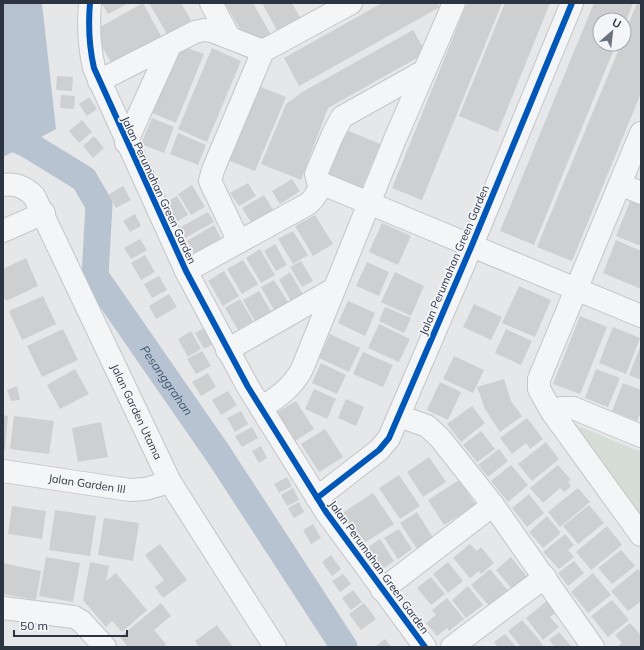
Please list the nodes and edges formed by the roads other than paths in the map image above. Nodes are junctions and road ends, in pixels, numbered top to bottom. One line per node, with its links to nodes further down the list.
1 (90, 3): 11 (street, Jalan Perumahan Green Garden)
2 (211, 3): 7 (street)
3 (352, 3): 6 (street)
4 (454, 3): 10 (street)
5 (572, 3): 22 (street, Jalan Perumahan Green Garden)
6 (320, 10): 9 (street)
7 (229, 37): 8 (street); 9 (street)
8 (170, 46): 11 (street); 13 (street, Jalan Perumahan Green Garden)
9 (263, 51): 21 (street)
10 (424, 71): 16 (street); 18 (street)
11 (99, 81): 13 (street, Jalan Perumahan Green Garden)
12 (641, 134): 14 (street)
13 (126, 143): 23 (street, Jalan Perumahan Green Garden)
14 (620, 184): 17 (street); 25 (street)
15 (3, 185): 19 (street, Jalan Garden Utama)
16 (322, 185): 18 (street, Jalan Perumahan Green Garden); 21 (street, Jalan Perumahan Green Garden)
17 (641, 193)
18 (370, 204): 22 (street, Jalan Perumahan Green Garden); 24 (street)
19 (44, 213): 20 (street); 33 (street, Jalan Garden Utama)
20 (3, 231)
21 (239, 242): 23 (street, Jalan Perumahan Green Garden)
22 (472, 245): 25 (street, Jalan Perumahan Green Garden); 30 (street, Jalan Perumahan Green Garden)
23 (186, 271): 27 (street, Jalan Perumahan Green Garden)
24 (334, 289): 27 (street); 28 (street)
25 (576, 289): 26 (street, Jalan Perumahan Green Garden); 29 (street)
26 (641, 316)
27 (227, 350): 28 (street, Jalan Perumahan Green Garden)
28 (261, 408): 34 (street, Jalan Perumahan Green Garden)
29 (552, 412): 31 (street); 36 (street)
30 (399, 416): 34 (street, Jalan Perumahan Green Garden); 35 (street)
31 (641, 436)
32 (3, 471): 33 (street, Jalan Garden III)
33 (170, 482): 41 (street, Jalan Garden Utama)
34 (318, 498): 38 (street, Jalan Perumahan Green Garden)
35 (493, 505): 37 (street); 38 (street, Jalan Perumahan Green Garden)
36 (641, 535)
37 (545, 577): 43 (street); 44 (street)
38 (382, 590): 42 (street, Jalan Perumahan Green Garden)
39 (3, 608): 40 (street)
40 (105, 647)
41 (274, 647)
42 (424, 647)
43 (452, 647)
44 (593, 647)

